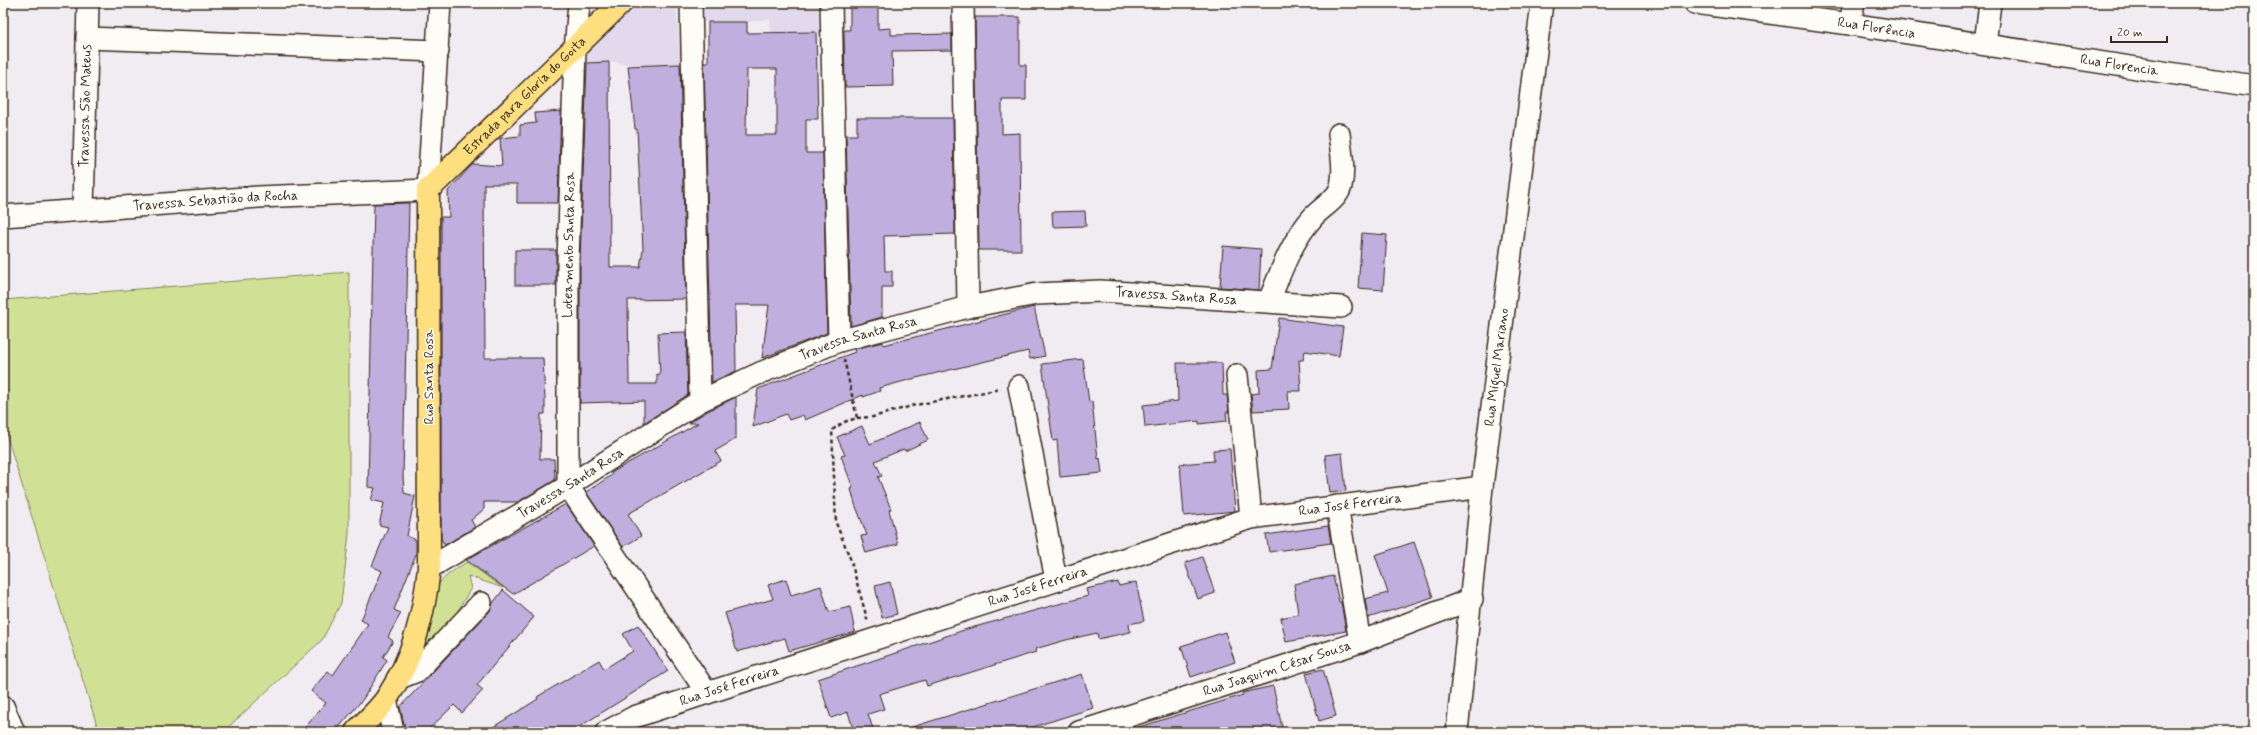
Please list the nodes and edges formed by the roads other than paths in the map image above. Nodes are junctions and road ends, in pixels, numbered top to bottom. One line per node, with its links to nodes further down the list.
1 (88, 3): 13 (street, Travessa São Mateus)
2 (440, 3): 16 (street, Rua Santa Rosa)
3 (579, 3): 15 (street, Loteamento Santa Rosa)
4 (621, 3): 15 (main road, Estrada para Gloria do Goita)
5 (691, 3): 28 (street)
6 (831, 3): 25 (street)
7 (963, 3): 23 (street)
8 (1542, 3): 30 (street, Rua Miguel Mariano)
9 (1854, 3): 12 (street)
10 (1990, 3): 14 (street)
11 (1708, 4): 12 (street, Rua Florência)
12 (1850, 24): 14 (street, Rua Florência)
13 (87, 38): 16 (street); 20 (street, Travessa São Mateus)
14 (1985, 44): 17 (street, Rua Florencia)
15 (575, 50): 19 (main road, Estrada para Gloria do Goita); 29 (street, Loteamento Santa Rosa)
16 (438, 52): 19 (street, Rua Santa Rosa)
17 (2254, 86)
18 (1339, 134): 22 (street)
19 (428, 190): 20 (street, Travessa Sebastião da Rocha); 33 (main road, Rua Santa Rosa)
20 (84, 210): 21 (street, Travessa Sebastião da Rocha)
21 (3, 216)
22 (1269, 301): 23 (street, Travessa Santa Rosa); 24 (street, Travessa Santa Rosa)
23 (968, 307): 25 (street, Travessa Santa Rosa)
24 (1341, 307)
25 (839, 341): 28 (street, Travessa Santa Rosa)
26 (1237, 375): 32 (street)
27 (1019, 386): 34 (street)
28 (700, 401): 29 (street, Travessa Santa Rosa)
29 (568, 486): 33 (street, Travessa Santa Rosa); 39 (street)
30 (1482, 487): 31 (street, Rua José Ferreira); 35 (street, Rua Miguel Mariano)
31 (1337, 506): 32 (street, Rua José Ferreira); 37 (street)
32 (1251, 518): 34 (street, Rua José Ferreira)
33 (429, 568): 38 (main road, Rua Santa Rosa)
34 (1056, 580): 39 (street, Rua José Ferreira)
35 (1472, 599): 37 (street, Rua Joaquim César Sousa); 48 (street, Rua Miguel Mariano)
36 (481, 603): 38 (street)
37 (1360, 642): 47 (street, Rua Joaquim César Sousa)
38 (397, 679): 40 (main road, Rua Santa Rosa)
39 (707, 693): 42 (street, Rua José Ferreira)
40 (386, 699): 44 (main road, Rua Santa Rosa); 45 (street)
41 (3, 706): 43 (street)
42 (636, 725): 46 (street, Rua José Ferreira)
43 (14, 732)
44 (356, 732)
45 (393, 732)
46 (606, 732)
47 (1079, 732)
48 (1457, 732)

